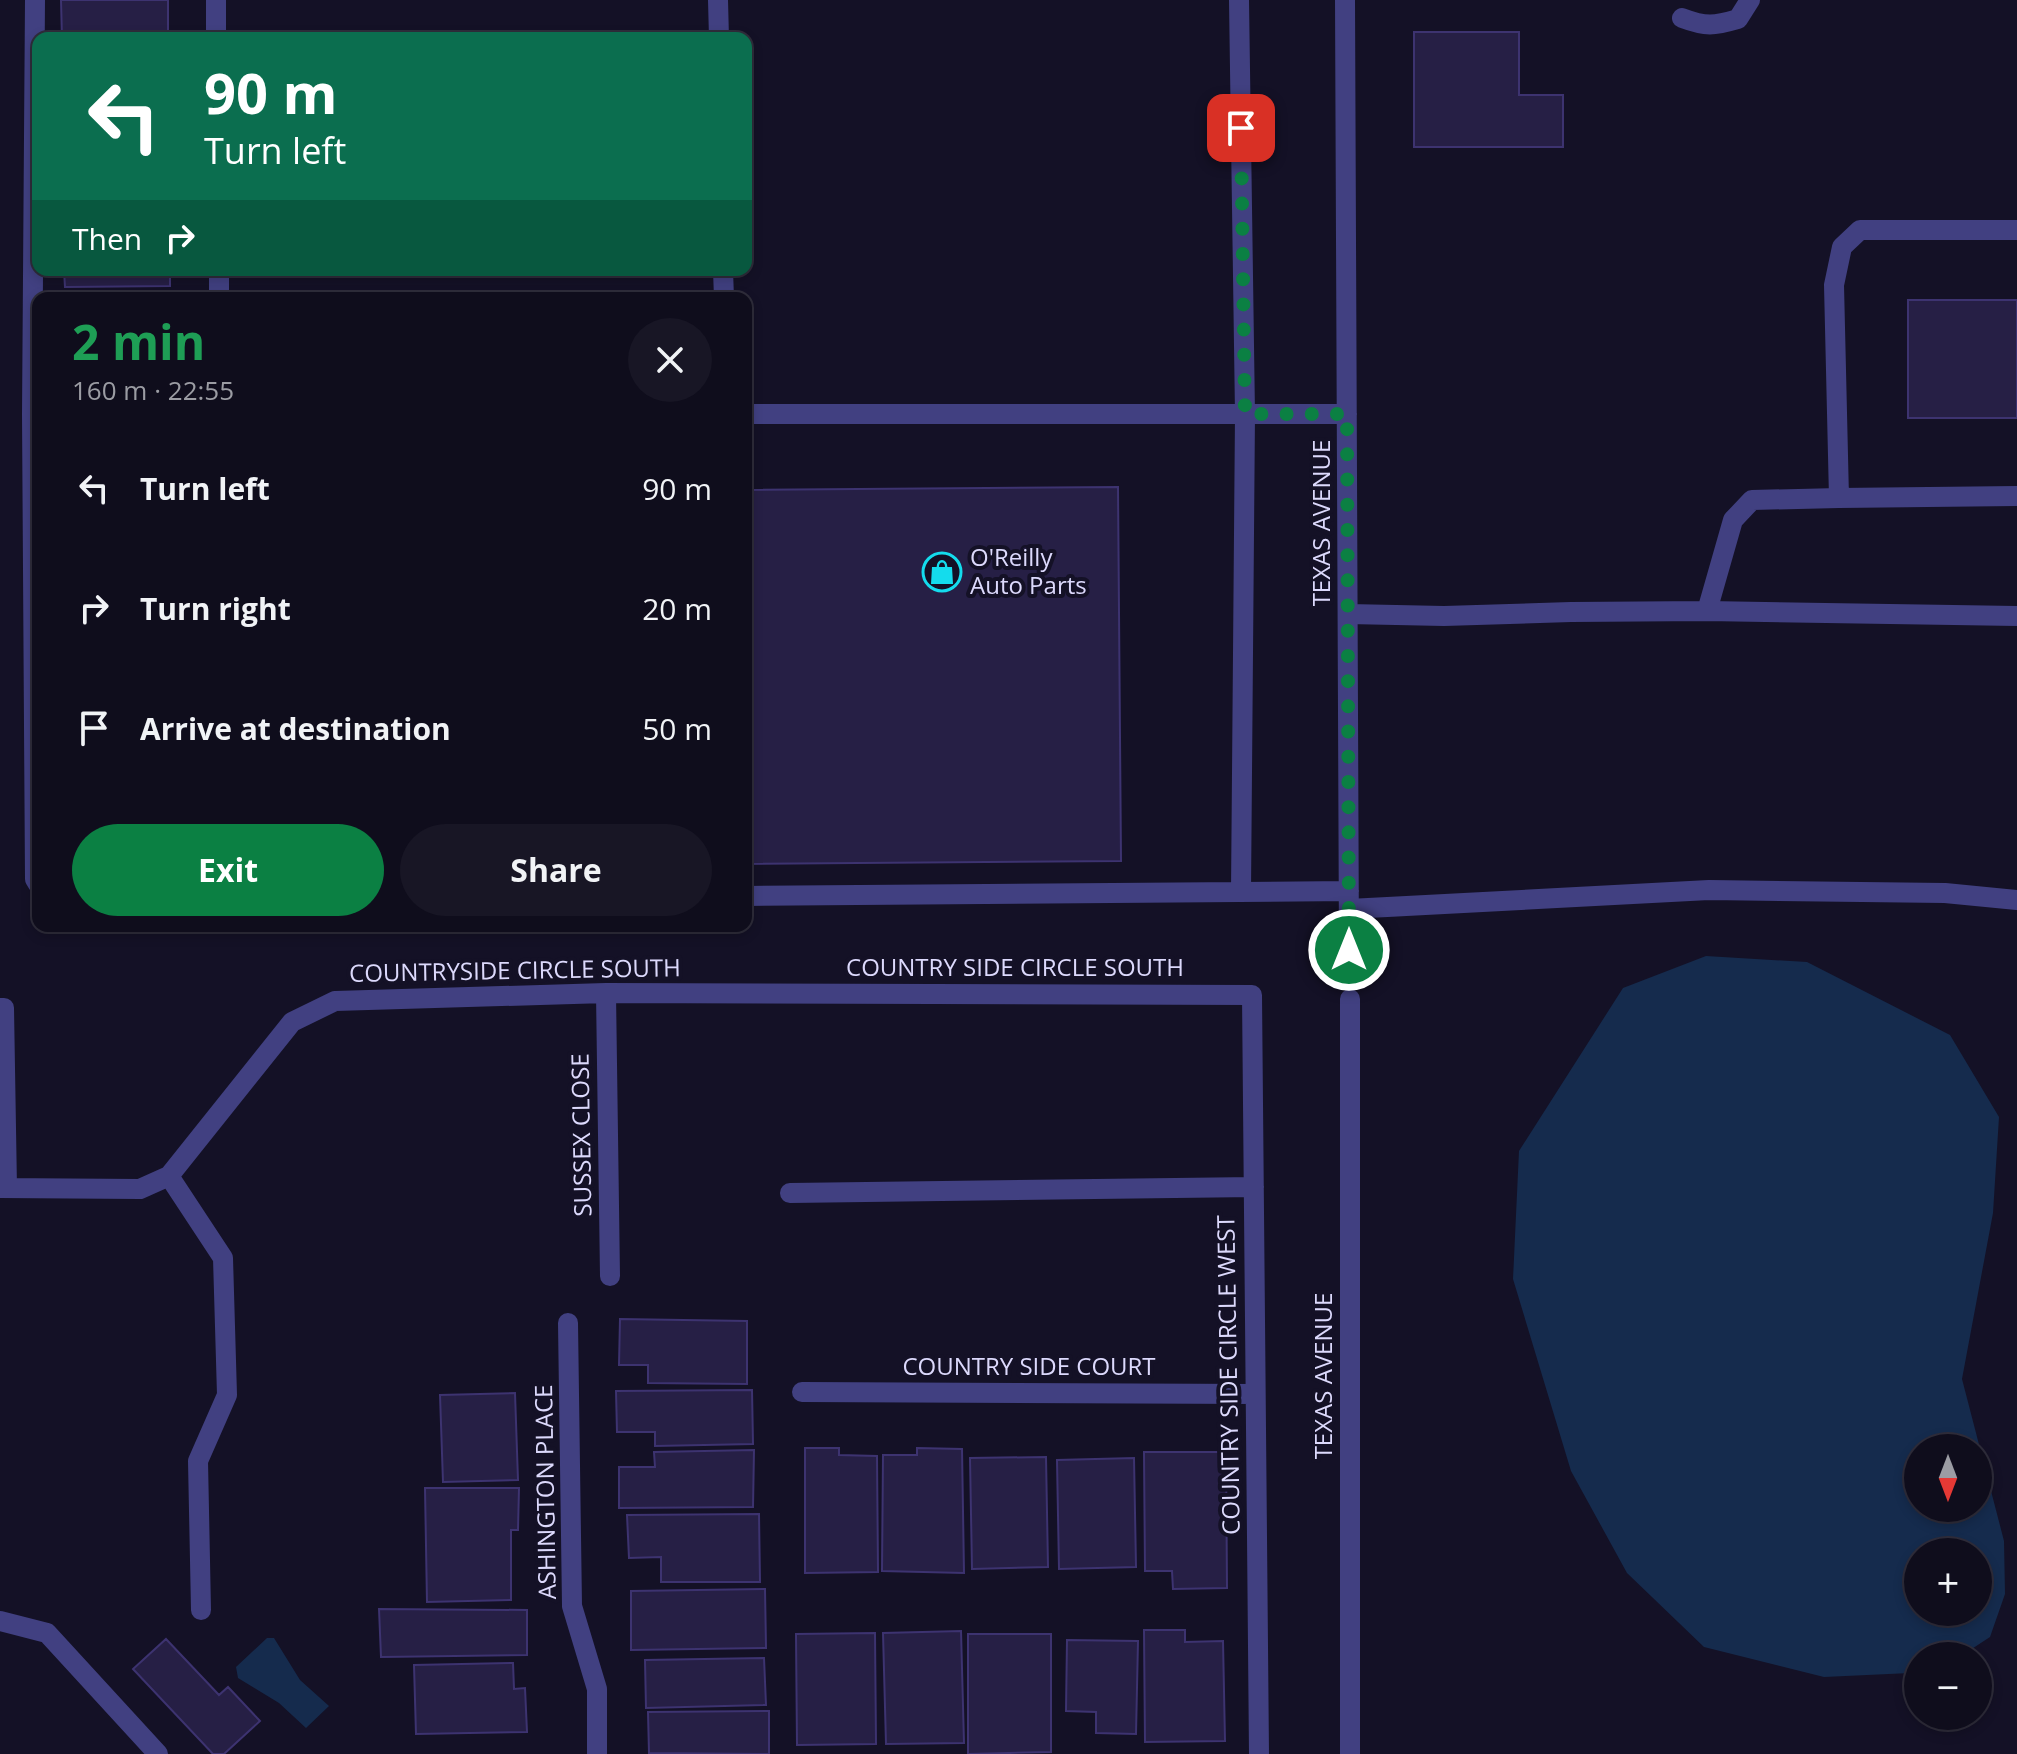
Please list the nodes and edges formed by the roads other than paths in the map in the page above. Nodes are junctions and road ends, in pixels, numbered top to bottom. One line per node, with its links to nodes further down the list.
1 (35, 0): 8 (street)
2 (216, 0): 9 (street)
3 (718, 0): 10 (street)
4 (1239, 0): 13 (street)
5 (1345, 0): 14 (street, TEXAS AVENUE)
6 (1750, 0): 7 (street)
7 (1682, 18)
8 (35, 32)
9 (216, 32)
10 (719, 32)
11 (2017, 230): 16 (street)
12 (752, 414): 13 (street)
13 (1245, 414): 14 (street); 20 (street)
14 (1347, 414): 18 (street, TEXAS AVENUE)
15 (2017, 496): 16 (street)
16 (1839, 498): 17 (street)
17 (1707, 611): 18 (street); 19 (street)
18 (1348, 614): 22 (street, TEXAS AVENUE)
19 (2017, 616)
20 (1241, 892): 21 (street); 22 (street)
21 (752, 896)
22 (1349, 900): 23 (street); 24 (street, TEXAS AVENUE)
23 (2017, 900)
24 (1349, 950)
25 (606, 993): 26 (street, COUNTRYSIDE CIRCLE SOUTH); 30 (street, COUNTRYSIDE CIRCLE SOUTH); 34 (street, SUSSEX CLOSE)
26 (777, 994): 27 (street, COUNTRY SIDE CIRCLE SOUTH)
27 (1252, 995): 31 (street, COUNTRY SIDE CIRCLE WEST)
28 (1350, 999): 43 (street, TEXAS AVENUE)
29 (0, 1008): 32 (street)
30 (169, 1176): 32 (street); 38 (street)
31 (1254, 1187): 33 (street); 37 (street, COUNTRY SIDE CIRCLE WEST)
32 (3, 1188)
33 (790, 1193)
34 (610, 1276)
35 (568, 1323): 41 (street, ASHINGTON PLACE)
36 (802, 1392): 37 (street, COUNTRY SIDE COURT)
37 (1255, 1394): 42 (street, COUNTRY SIDE CIRCLE WEST)
38 (201, 1610)
39 (0, 1621): 40 (street)
40 (158, 1754)
41 (597, 1754)
42 (1259, 1754)
43 (1350, 1754)

